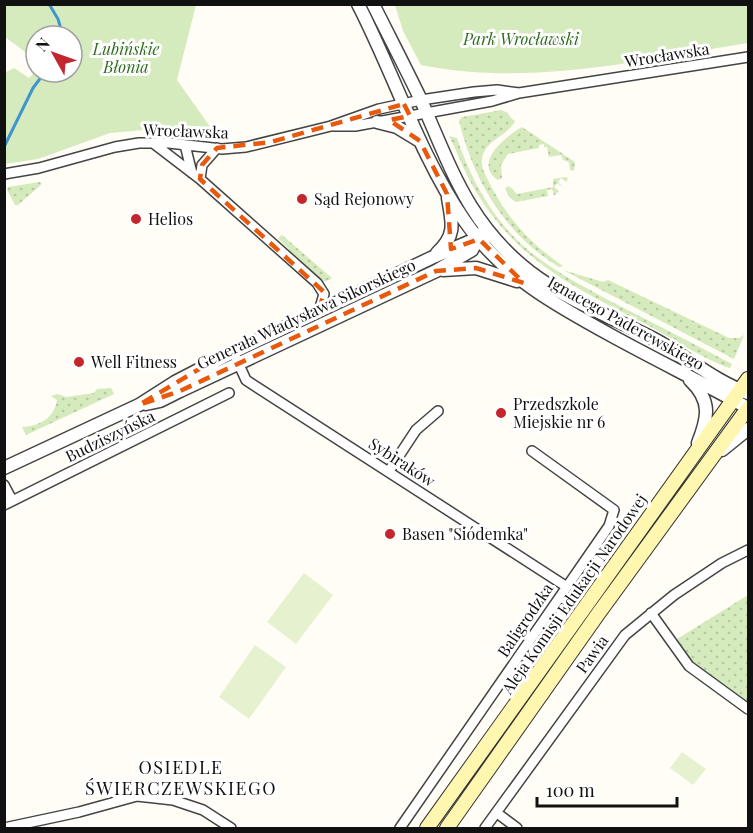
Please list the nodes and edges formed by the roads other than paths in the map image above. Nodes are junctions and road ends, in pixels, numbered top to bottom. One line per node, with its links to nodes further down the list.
1 (358, 4): 6 (street, Ignacego Paderewskiego)
2 (373, 4): 5 (street, Ignacego Paderewskiego)
3 (748, 57): 4 (street, Wrocławska)
4 (519, 93): 5 (street, Wrocławska); 7 (street, Wrocławska)
5 (421, 100): 6 (street, Wrocławska); 7 (street, Ignacego Paderewskiego)
6 (404, 104): 8 (street, Ignacego Paderewskiego); 10 (street, Wrocławska)
7 (426, 113): 8 (street, Wrocławska); 18 (street, Ignacego Paderewskiego)
8 (410, 116): 9 (street, Wrocławska); 11 (street, Ignacego Paderewskiego)
9 (377, 122): 10 (street, Wrocławska); 11 (street)
10 (331, 126): 14 (street, Wrocławska)
11 (420, 141): 17 (street, Ignacego Paderewskiego)
12 (153, 143): 13 (street, Wrocławska); 15 (street, Wrocławska); 16 (street)
13 (184, 145): 14 (street, Wrocławska); 16 (street)
14 (217, 148): 16 (street)
15 (4, 174)
16 (196, 176): 24 (street)
17 (447, 194): 19 (street, Ignacego Paderewskiego); 21 (street)
18 (481, 222): 19 (street); 20 (street, Ignacego Paderewskiego)
19 (479, 239): 20 (street); 21 (street, Generała Władysława Sikorskiego); 22 (street, Generała Władysława Sikorskiego); 23 (street, Ignacego Paderewskiego)
20 (500, 244): 28 (street, Ignacego Paderewskiego)
21 (431, 258): 24 (street, Generała Władysława Sikorskiego)
22 (436, 271): 23 (street); 26 (street, Generała Władysława Sikorskiego)
23 (524, 283): 27 (street, Ignacego Paderewskiego)
24 (319, 311): 25 (street, Generała Władysława Sikorskiego)
25 (233, 351): 26 (street, Sybiraków); 30 (street, Generała Władysława Sikorskiego)
26 (239, 363): 30 (street, Generała Władysława Sikorskiego); 38 (street, Sybiraków)
27 (682, 374): 28 (street, Ignacego Paderewskiego); 35 (street)
28 (743, 390): 31 (street, Ignacego Paderewskiego); 35 (main road, Aleja Komisji Edukacji Narodowej)
29 (229, 393): 40 (street, Budziszyńska)
30 (139, 405): 37 (street, Generała Władysława Sikorskiego)
31 (748, 408): 36 (main road, Aleja Komisji Edukacji Narodowej)
32 (438, 411): 38 (street)
33 (748, 429): 36 (street)
34 (532, 451): 42 (street, Baligrodzka)
35 (693, 456): 49 (main road, Aleja Komisji Edukacji Narodowej)
36 (712, 459): 50 (main road, Aleja Komisji Edukacji Narodowej)
37 (4, 468)
38 (389, 471): 42 (street, Sybiraków)
39 (4, 485): 40 (street)
40 (8, 502)
41 (748, 550): 43 (street, Pawia)
42 (567, 587): 48 (street, Baligrodzka)
43 (651, 612): 44 (street); 45 (street, Pawia)
44 (748, 709)
45 (496, 813): 51 (street, Pawia); 52 (street)
46 (4, 828): 47 (street)
47 (231, 828)
48 (400, 828)
49 (428, 828)
50 (447, 828)
51 (485, 828)
52 (516, 828)

